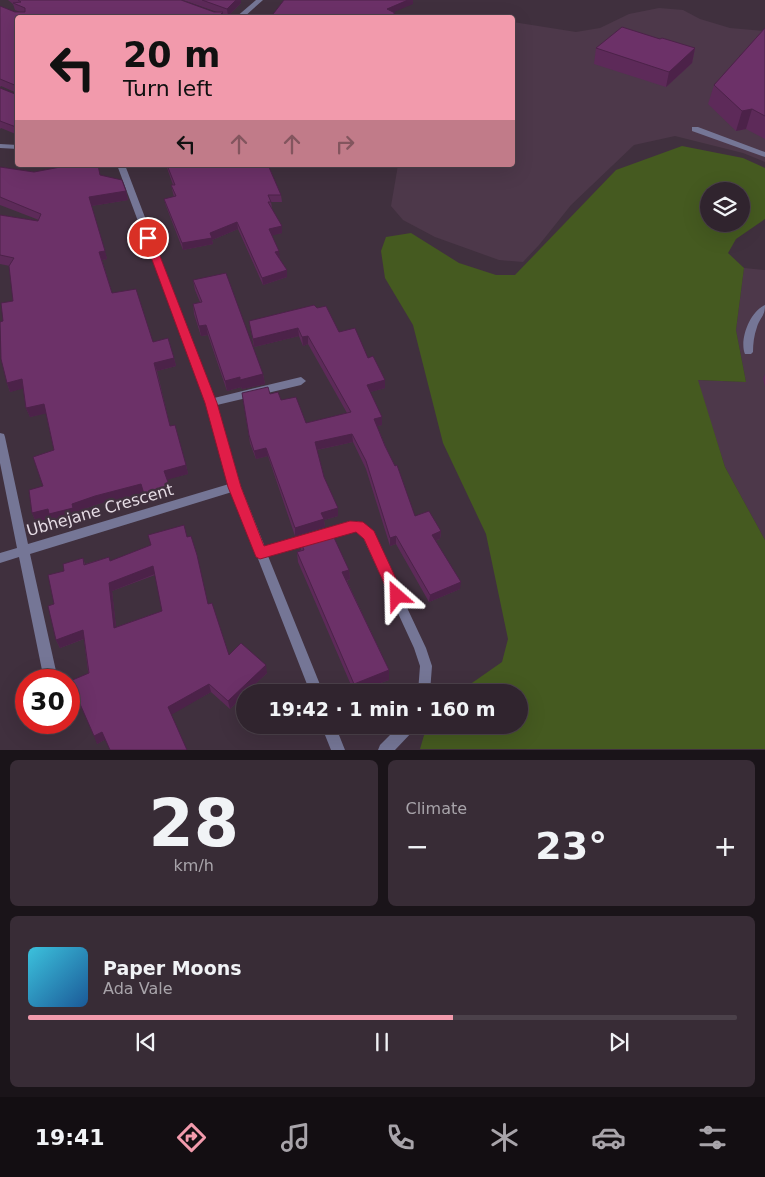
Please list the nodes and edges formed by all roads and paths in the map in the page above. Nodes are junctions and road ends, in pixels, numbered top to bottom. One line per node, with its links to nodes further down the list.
1 (260, 0): 2 (street)
2 (242, 15)
3 (695, 130): 6 (street)
4 (0, 146): 5 (street)
5 (15, 147)
6 (765, 155)
7 (122, 167): 11 (street)
8 (765, 308): 9 (street)
9 (748, 352)
10 (301, 381): 11 (street)
11 (211, 403): 13 (street)
12 (0, 437): 14 (street, Ubhejane Crescent)
13 (235, 487): 14 (street, Ubhejane Crescent); 15 (street)
14 (26, 552): 16 (street); 17 (street)
15 (260, 553): 18 (street); 19 (street)
16 (0, 558)
17 (49, 669)
18 (313, 684)
19 (425, 684)
20 (332, 734): 22 (street)
21 (400, 734): 23 (street)
22 (338, 750)
23 (385, 750)

